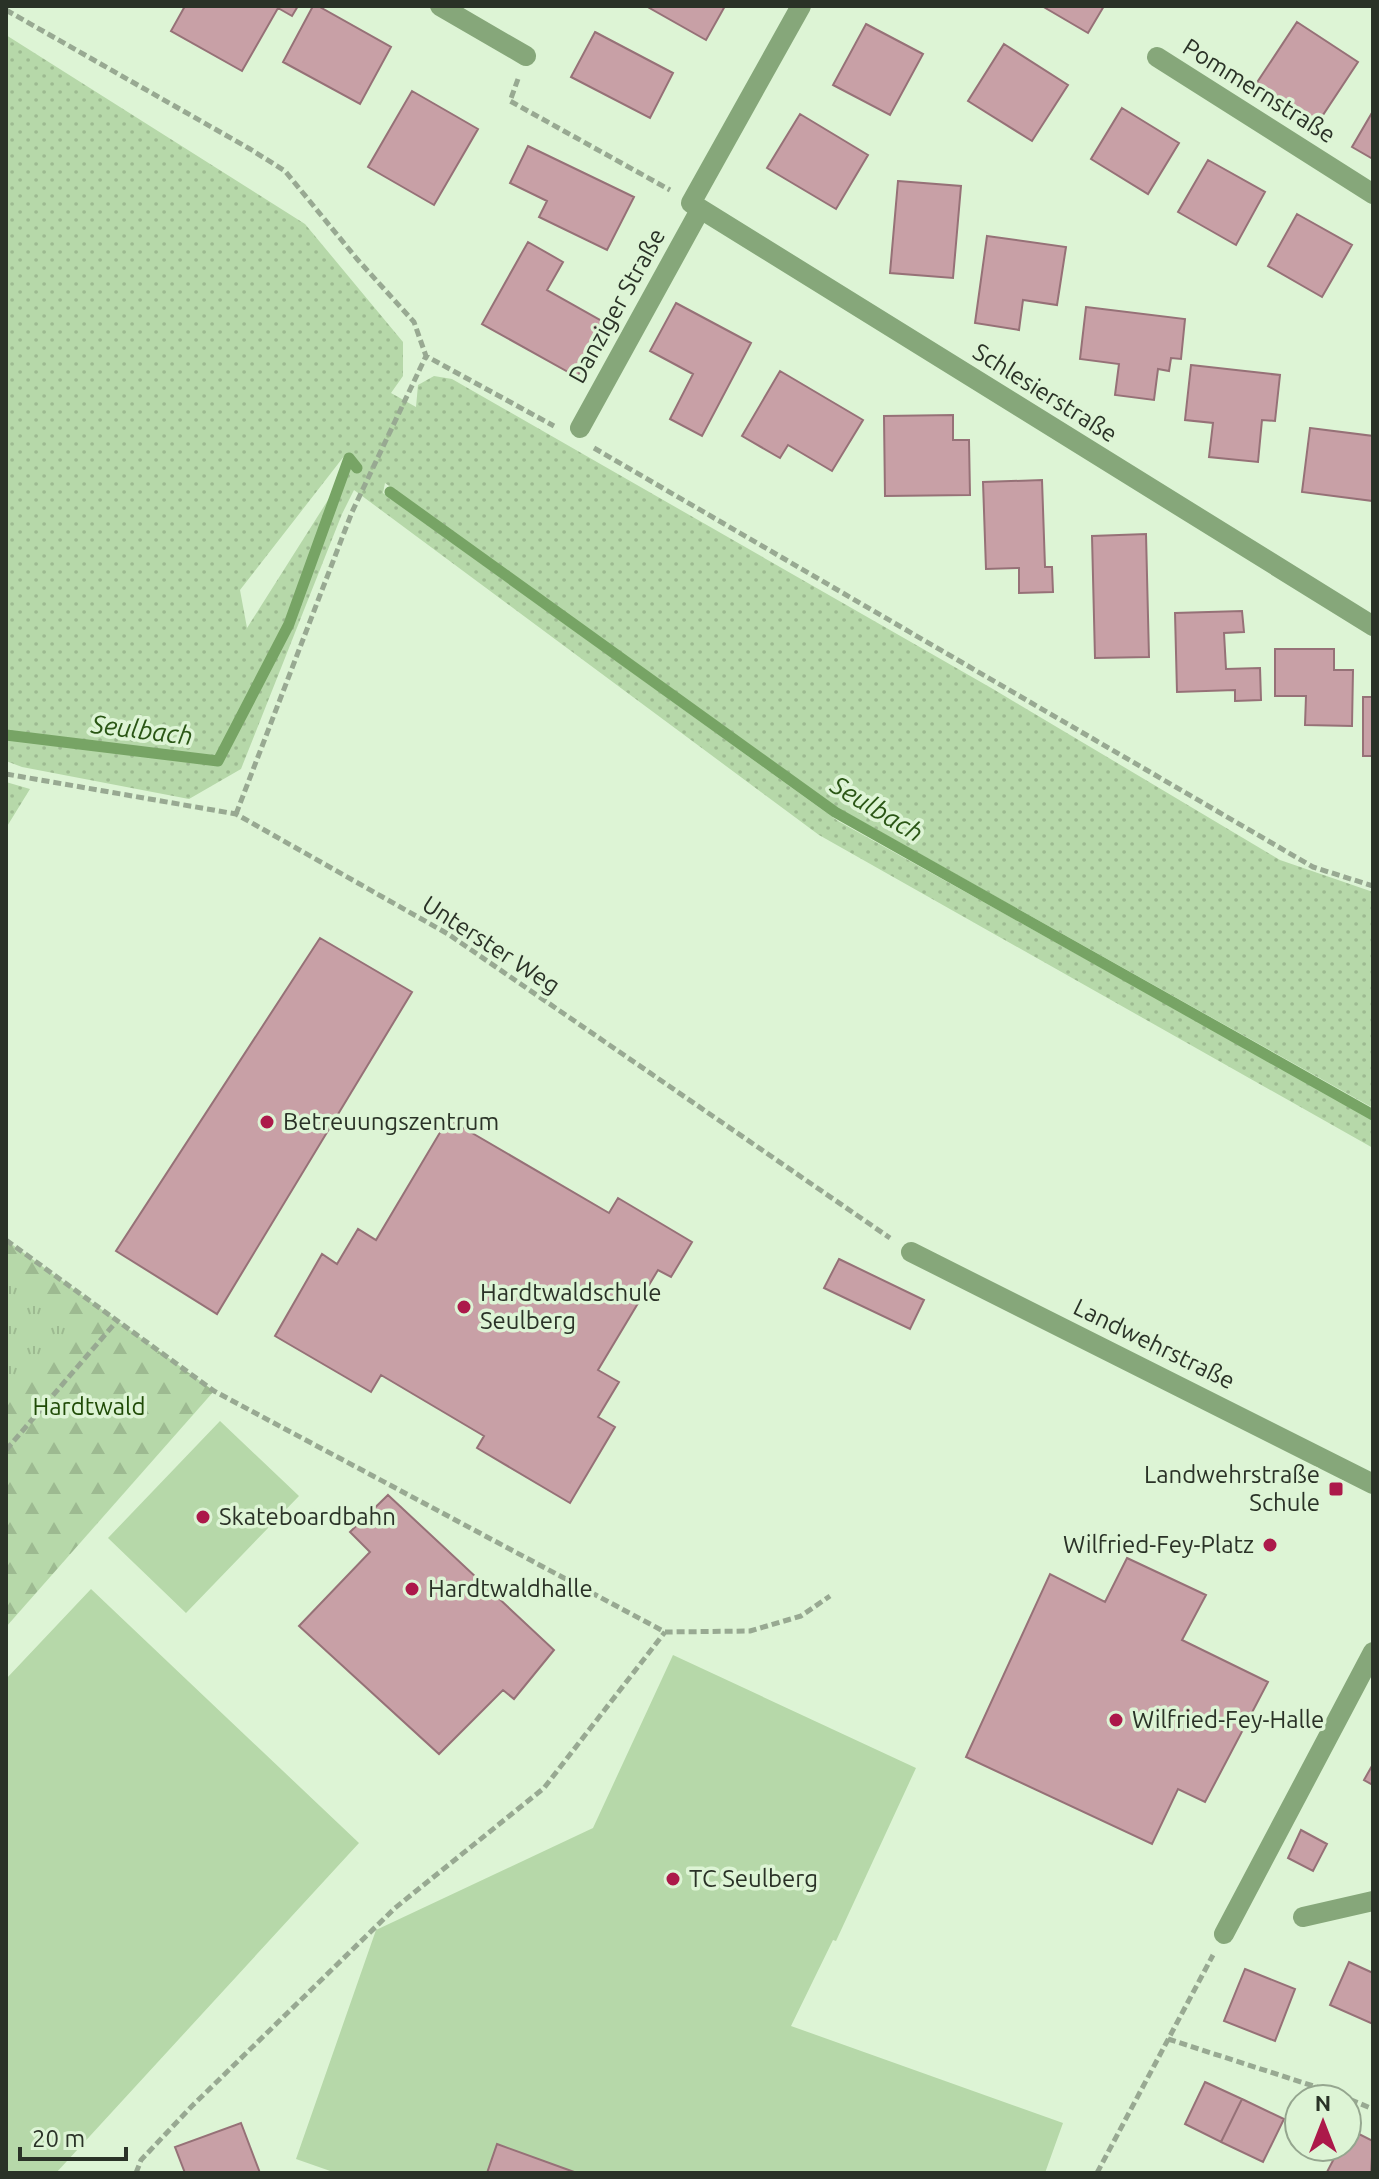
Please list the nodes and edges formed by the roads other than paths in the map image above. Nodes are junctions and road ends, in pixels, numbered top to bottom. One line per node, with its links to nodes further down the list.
1 (440, 6): 3 (street)
2 (801, 6): 6 (street, Danziger Straße)
3 (526, 56)
4 (1157, 57): 5 (street, Pommernstraße)
5 (1373, 194)
6 (695, 207): 7 (street, Danziger Straße); 8 (street, Schlesierstraße)
7 (577, 434)
8 (1373, 626)
9 (911, 1252): 10 (street, Landwehrstraße)
10 (1373, 1484)
11 (1373, 1652): 14 (street)
12 (1373, 1901): 13 (street)
13 (1303, 1917)
14 (1224, 1934)

